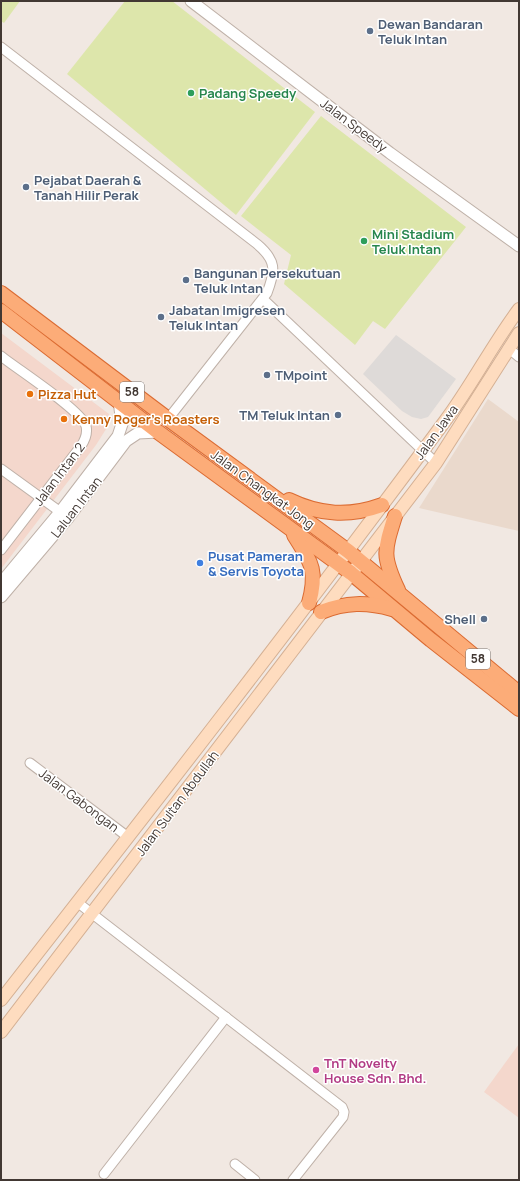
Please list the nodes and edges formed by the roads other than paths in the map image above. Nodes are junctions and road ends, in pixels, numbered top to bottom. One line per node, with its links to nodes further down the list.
1 (191, 1): 3 (street, Jalan Speedy)
2 (1, 47): 5 (street)
3 (519, 246)
4 (1, 293): 14 (highway, Jalan Changkat Jong / 58)
5 (263, 299): 14 (street); 16 (street)
6 (519, 309): 9 (main road, Jalan Jawa)
7 (1, 311): 13 (highway, Jalan Changkat Jong / 58)
8 (519, 332): 10 (main road, Jalan Jawa)
9 (491, 350): 10 (main road); 16 (main road, Jalan Jawa)
10 (505, 353): 12 (street); 17 (main road, Jalan Jawa)
11 (1, 356): 20 (street, Jalan Intan 2)
12 (519, 357)
13 (119, 401): 15 (highway, Jalan Changkat Jong / 58); 22 (street, Laluan Intan)
14 (168, 419): 19 (highway, Jalan Changkat Jong / 58)
15 (158, 432): 22 (street, Laluan Intan); 24 (highway, Jalan Changkat Jong / 58)
16 (423, 450): 17 (street); 21 (main road, Jalan Jawa)
17 (436, 463): 23 (main road, Jalan Jawa)
18 (1, 469): 20 (street)
19 (263, 488): 21 (highway); 26 (highway, Jalan Changkat Jong / 58)
20 (41, 498): 22 (street); 25 (street, Jalan Intan 2)
21 (382, 505): 26 (main road, Jalan Jawa)
22 (64, 515): 30 (street, Laluan Intan); 32 (street, Laluan Intan)
23 (396, 516): 27 (main road, Jalan Jawa); 31 (highway)
24 (291, 530): 28 (highway, Jalan Changkat Jong / 58); 33 (highway)
25 (1, 550)
26 (348, 551): 27 (highway, Jalan Changkat Jong / 58); 28 (main road, Jalan Jawa)
27 (360, 560): 29 (main road, Jalan Jawa); 31 (highway, Jalan Changkat Jong / 58)
28 (338, 564): 29 (highway, Jalan Changkat Jong / 58); 33 (main road, Jalan Sultan Abdullah)
29 (350, 573): 34 (highway, Jalan Changkat Jong / 58); 35 (main road, Jalan Sultan Abdullah)
30 (1, 583)
31 (400, 594): 36 (highway, Jalan Changkat Jong / 58)
32 (1, 597)
33 (309, 603): 39 (main road, Jalan Sultan Abdullah)
34 (396, 610): 35 (highway); 37 (highway, Jalan Changkat Jong / 58)
35 (322, 612): 41 (main road, Jalan Sultan Abdullah)
36 (519, 693)
37 (519, 709)
38 (30, 763): 39 (street, Jalan Gabongan)
39 (128, 837): 40 (main road, Jalan Sultan Abdullah)
40 (77, 902): 41 (street); 42 (main road, Jalan Sultan Abdullah)
41 (92, 914): 43 (street); 44 (main road, Jalan Sultan Abdullah)
42 (1, 1000)
43 (226, 1017): 46 (street); 48 (street)
44 (1, 1032)
45 (235, 1164): 47 (street)
46 (104, 1174)
47 (255, 1180)
48 (293, 1180)

